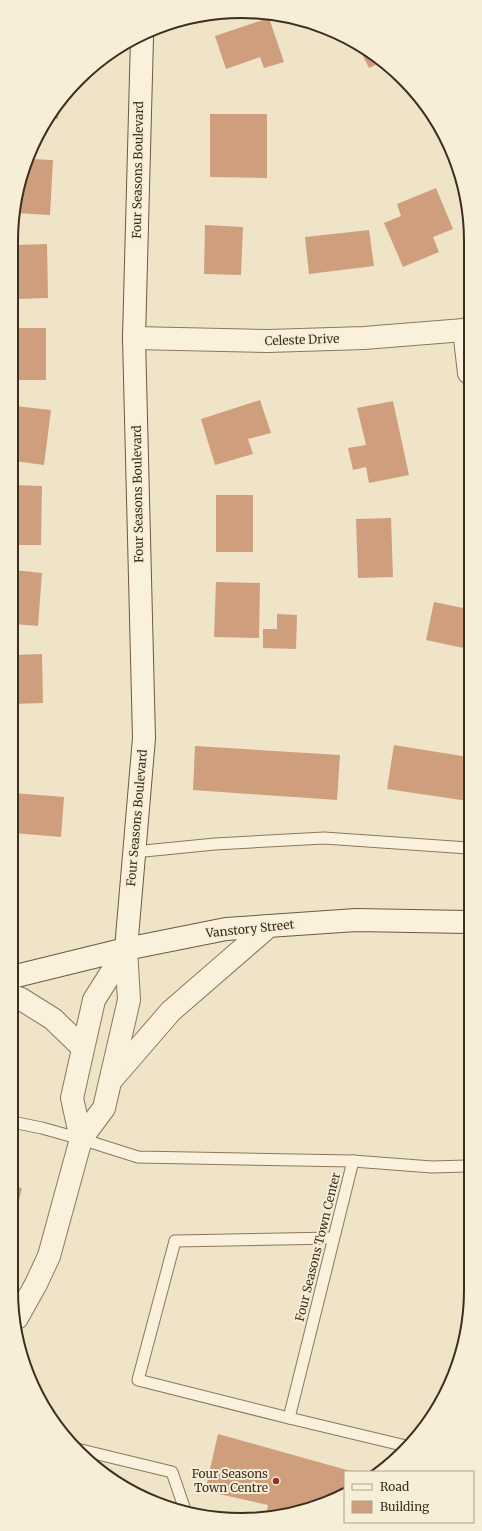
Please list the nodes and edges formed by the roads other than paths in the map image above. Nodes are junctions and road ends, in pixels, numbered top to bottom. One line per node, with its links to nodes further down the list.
1 (142, 41): 3 (street, Four Seasons Boulevard)
2 (464, 329): 3 (street, Celeste Drive)
3 (134, 338): 5 (street, Four Seasons Boulevard)
4 (464, 848): 5 (lane)
5 (134, 852): 8 (street, Four Seasons Boulevard)
6 (464, 922): 7 (street, Vanstory Street)
7 (269, 926): 8 (street, Vanstory Street); 12 (street)
8 (126, 949): 9 (street, Vanstory Street); 11 (street, Four Seasons Boulevard); 12 (street, Four Seasons Boulevard)
9 (18, 976)
10 (18, 998): 11 (street)
11 (83, 1048): 14 (street, Four Seasons Boulevard)
12 (111, 1081): 14 (street, Four Seasons Boulevard)
13 (18, 1123): 14 (lane, Four Seasons Town Center)
14 (81, 1139): 15 (lane, Four Seasons Town Center); 18 (street, Four Seasons Boulevard)
15 (352, 1162): 16 (lane); 17 (lane, Four Seasons Town Center)
16 (464, 1166)
17 (332, 1238): 19 (lane, Four Seasons Town Center); 19 (lane)
18 (19, 1314)
19 (289, 1418): 20 (lane)
20 (402, 1445)
21 (87, 1451): 22 (lane)
22 (183, 1505)

